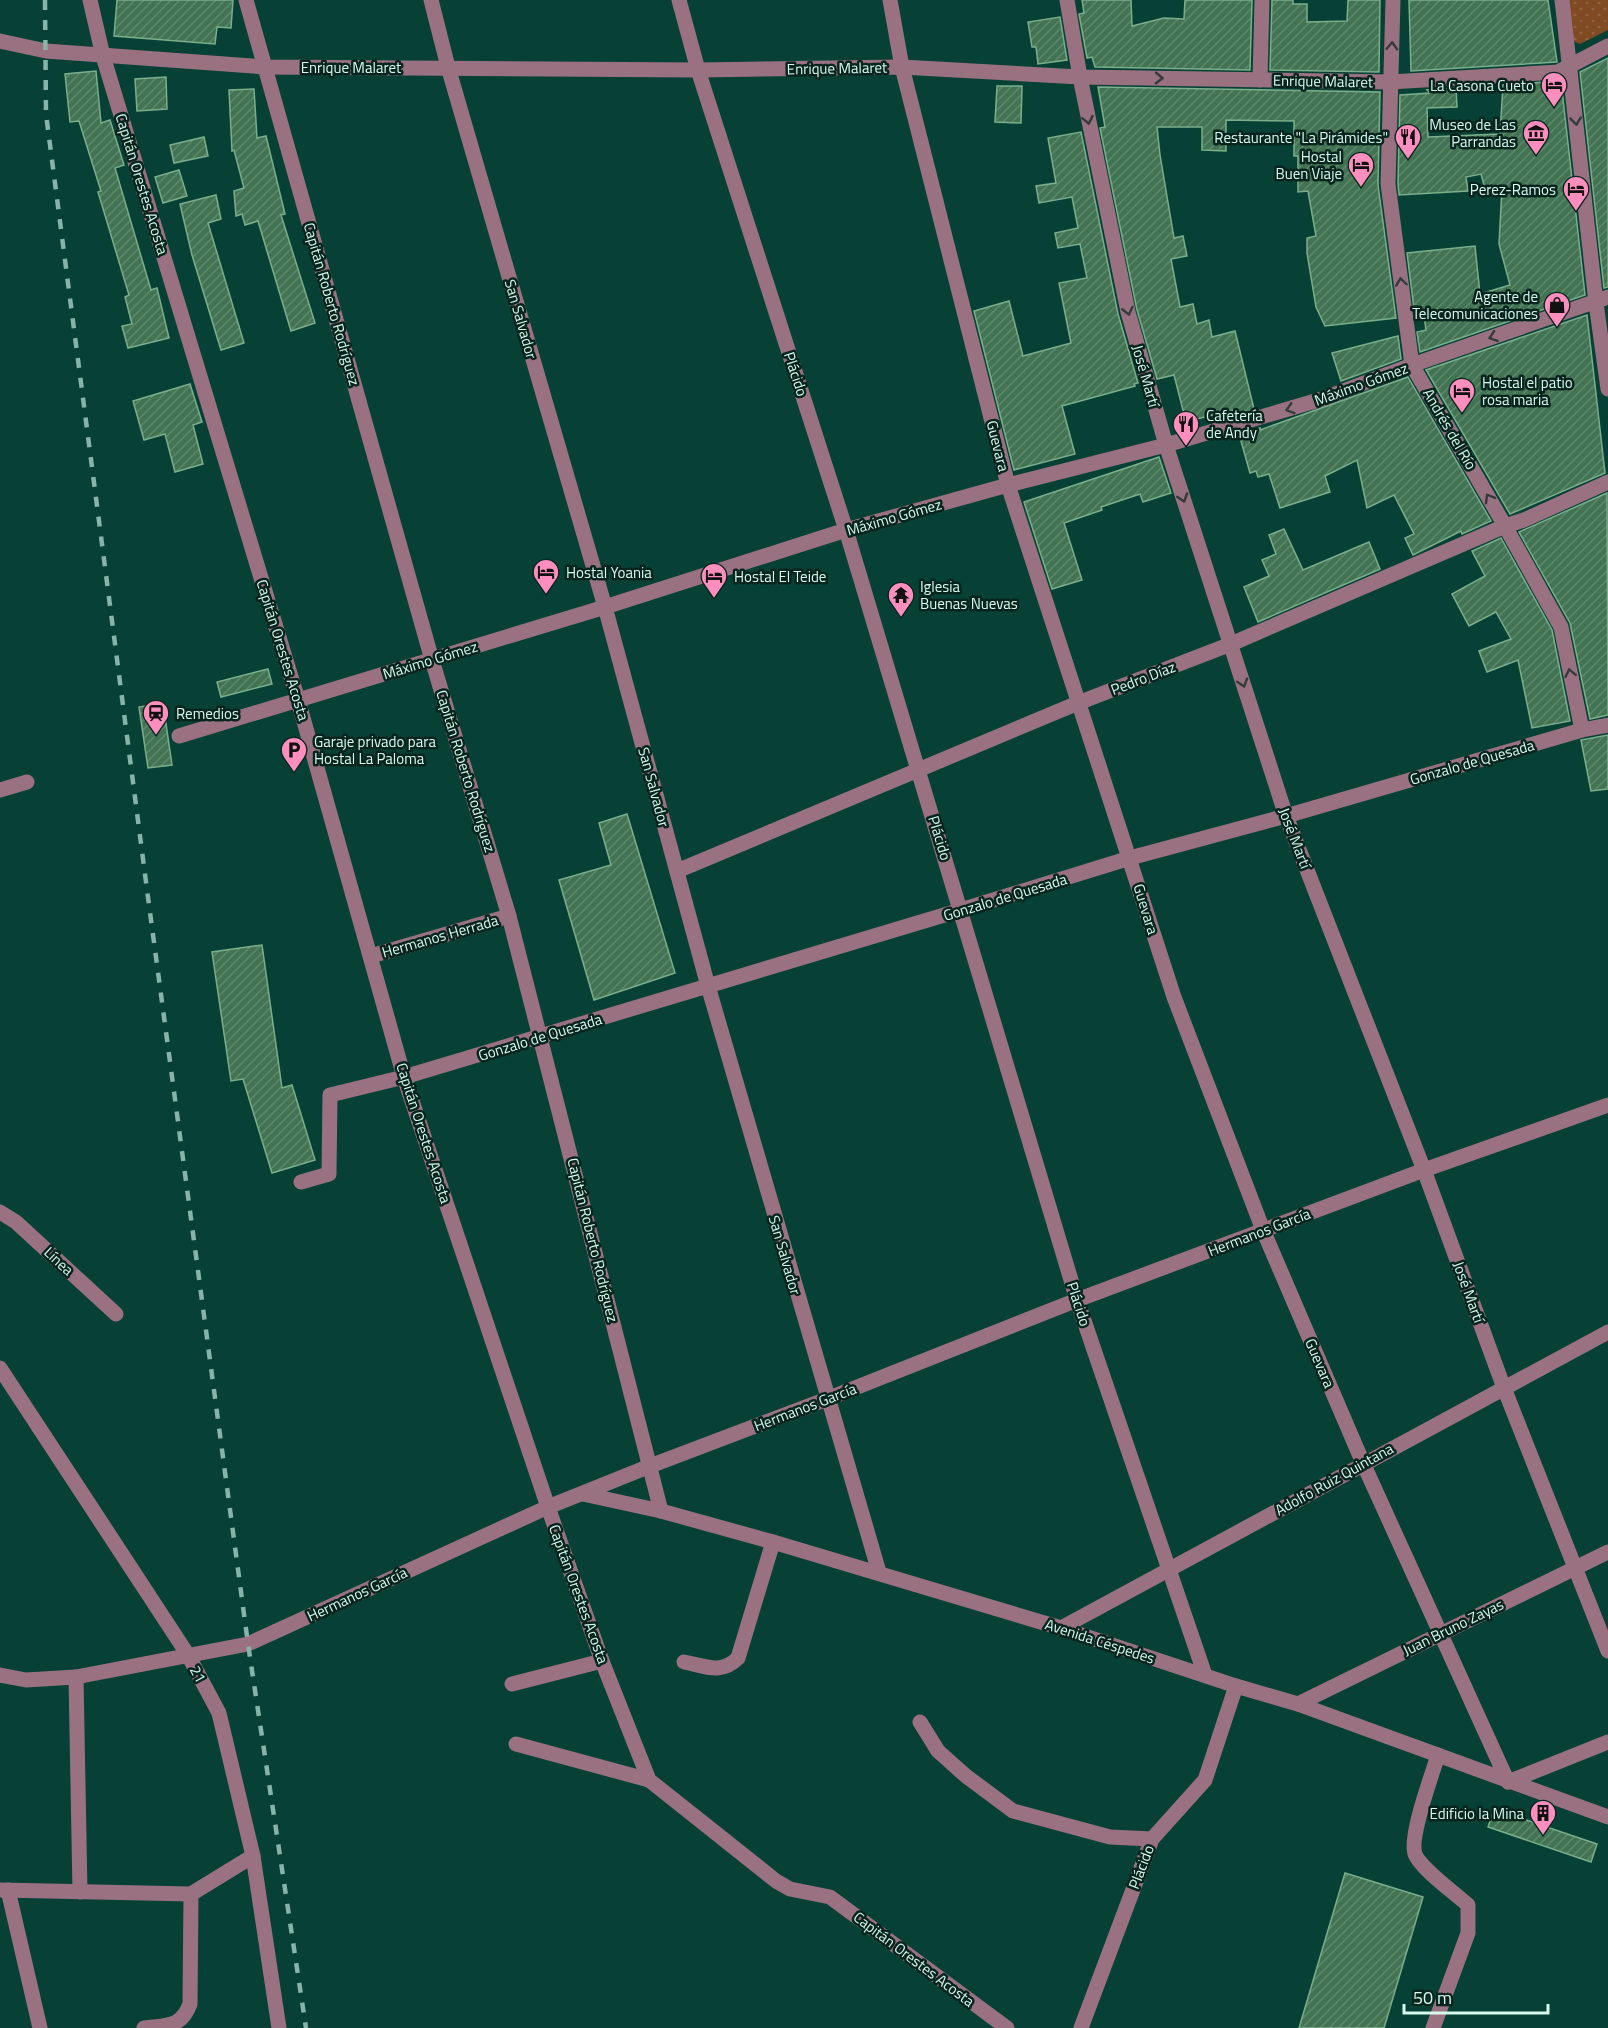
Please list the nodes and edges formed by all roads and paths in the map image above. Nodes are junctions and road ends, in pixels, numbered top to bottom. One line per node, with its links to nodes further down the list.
1 (90, 0): 12 (street, Capitán Orestes Acosta)
2 (246, 0): 14 (street, Capitán Roberto Rodríguez)
3 (431, 0): 15 (street, San Salvador)
4 (679, 0): 17 (street, Plácido)
5 (890, 0): 16 (street, Guevara)
6 (1067, 0): 18 (street, José Martí)
7 (1262, 0): 19 (street)
8 (1393, 0): 20 (street, Andrés del Río, one-way to 8)
9 (1562, 0): 13 (street)
10 (0, 41): 12 (street, Enrique Malaret)
11 (1608, 46): 13 (street, Enrique Malaret)
12 (103, 56): 14 (street, Enrique Malaret); 32 (street, Capitán Orestes Acosta)
13 (1570, 66): 20 (street, Enrique Malaret); 21 (street, one-way to 21)
14 (265, 67): 15 (street, Enrique Malaret); 31 (street, Capitán Roberto Rodríguez)
15 (448, 67): 17 (street, Enrique Malaret); 29 (street, San Salvador)
16 (902, 67): 17 (street, Enrique Malaret); 18 (street, Enrique Malaret); 26 (street, Guevara)
17 (698, 70): 28 (street, Plácido)
18 (1080, 77): 19 (street, Enrique Malaret, one-way to 19); 24 (street, José Martí, one-way to 24)
19 (1260, 80): 20 (street, Enrique Malaret)
20 (1390, 82): 22 (street, Andrés del Río, one-way to 20)
21 (1602, 300): 22 (street, Máximo Gómez, one-way to 22); 23 (street)
22 (1412, 365): 24 (street, Máximo Gómez, one-way to 24); 27 (street, Andrés del Río, one-way to 22)
23 (1608, 389)
24 (1166, 446): 26 (street, Máximo Gómez); 30 (street, José Martí, one-way to 30)
25 (1608, 482): 27 (street, Pedro Díaz)
26 (1008, 485): 28 (street, Máximo Gómez); 33 (street, Guevara)
27 (1505, 525): 30 (street, Pedro Díaz); 35 (street, Andrés del Río, one-way to 27)
28 (846, 530): 29 (street, Máximo Gómez); 37 (street, Plácido)
29 (605, 607): 31 (street, Máximo Gómez); 42 (street, San Salvador)
30 (1231, 644): 33 (street, Pedro Díaz); 40 (street, José Martí, one-way to 40)
31 (432, 660): 32 (street, Máximo Gómez); 44 (street, Capitán Roberto Rodríguez)
32 (298, 700): 36 (street, Máximo Gómez); 45 (street, Capitán Orestes Acosta)
33 (1078, 703): 37 (street, Pedro Díaz); 41 (street, Guevara)
34 (1608, 725): 35 (street, Gonzalo de Quesada)
35 (1582, 730): 40 (street, Gonzalo de Quesada)
36 (179, 736)
37 (920, 771): 42 (street, Pedro Díaz); 43 (street, Plácido)
38 (27, 782): 39 (street)
39 (0, 790)
40 (1286, 816): 41 (street, Gonzalo de Quesada); 50 (street, José Martí)
41 (1130, 858): 43 (street, Gonzalo de Quesada); 53 (street, Guevara)
42 (677, 871): 46 (street, San Salvador)
43 (962, 910): 46 (street, Gonzalo de Quesada); 54 (street, Plácido)
44 (509, 916): 45 (street, Hermanos Herrada); 47 (street, Capitán Roberto Rodríguez)
45 (371, 956): 48 (street, Capitán Orestes Acosta)
46 (708, 986): 47 (street, Gonzalo de Quesada); 59 (street, San Salvador)
47 (541, 1036): 48 (street, Gonzalo de Quesada); 61 (street, Capitán Roberto Rodríguez)
48 (404, 1077): 51 (street, Gonzalo de Quesada); 63 (street, Capitán Orestes Acosta)
49 (1608, 1105): 50 (street, Hermanos García)
50 (1424, 1170): 53 (street, Hermanos García); 58 (street, José Martí)
51 (301, 1182)
52 (0, 1212): 55 (street, Línea)
53 (1263, 1230): 54 (street, Hermanos García); 60 (street, Guevara)
54 (1077, 1300): 59 (street, Hermanos García); 68 (street, Plácido)
55 (116, 1314)
56 (1608, 1332): 58 (street, Adolfo Ruiz Quintana)
57 (0, 1368): 73 (street, 21)
58 (1504, 1388): 60 (street, Adolfo Ruiz Quintana); 67 (street, José Martí)
59 (827, 1399): 61 (street, Hermanos García); 69 (street, San Salvador)
60 (1363, 1463): 68 (street, Adolfo Ruiz Quintana); 71 (street, Guevara)
61 (650, 1466): 62 (street, Hermanos García); 64 (street, Capitán Roberto Rodríguez)
62 (583, 1494): 63 (street, Hermanos García); 64 (street, Avenida Céspedes)
63 (548, 1507): 73 (street, Hermanos García); 74 (street, Capitán Orestes Acosta)
64 (661, 1511): 65 (street, Avenida Céspedes)
65 (773, 1542): 69 (street, Avenida Céspedes); 75 (street)
66 (1608, 1552): 67 (street, Juan Bruno Zayas)
67 (1576, 1568): 71 (street, Juan Bruno Zayas); 72 (street, José Martí)
68 (1169, 1569): 70 (street, Adolfo Ruiz Quintana); 77 (street, Plácido)
69 (879, 1572): 70 (street, Avenida Céspedes)
70 (1061, 1628): 77 (street, Avenida Céspedes)
71 (1440, 1633): 81 (street, Juan Bruno Zayas); 87 (street, Guevara)
72 (1608, 1651)
73 (188, 1654): 78 (street, Hermanos García); 90 (street, 21)
74 (602, 1661): 79 (street); 86 (street, Capitán Orestes Acosta)
75 (684, 1662)
76 (0, 1675): 78 (street, Hermanos García)
77 (1205, 1676): 80 (street, Avenida Céspedes)
78 (76, 1677): 92 (street)
79 (512, 1684)
80 (1236, 1686): 81 (street, Avenida Céspedes); 89 (street, Plácido)
81 (1298, 1704): 85 (street, Avenida Céspedes)
82 (920, 1722): 89 (street)
83 (1608, 1742): 87 (street)
84 (516, 1744): 86 (street)
85 (1438, 1755): 87 (street, Avenida Céspedes); 99 (street)
86 (649, 1780): 97 (street, Capitán Orestes Acosta)
87 (1508, 1782): 88 (street, Avenida Céspedes)
88 (1608, 1817)
89 (1152, 1839): 98 (street, Plácido)
90 (253, 1857): 93 (street); 96 (street, 21)
91 (4, 1890): 92 (street); 94 (street)
92 (80, 1892): 93 (street)
93 (191, 1894): 95 (street)
94 (40, 2028)
95 (144, 2028)
96 (279, 2028)
97 (1007, 2028)
98 (1081, 2028)
99 (1433, 2028)

